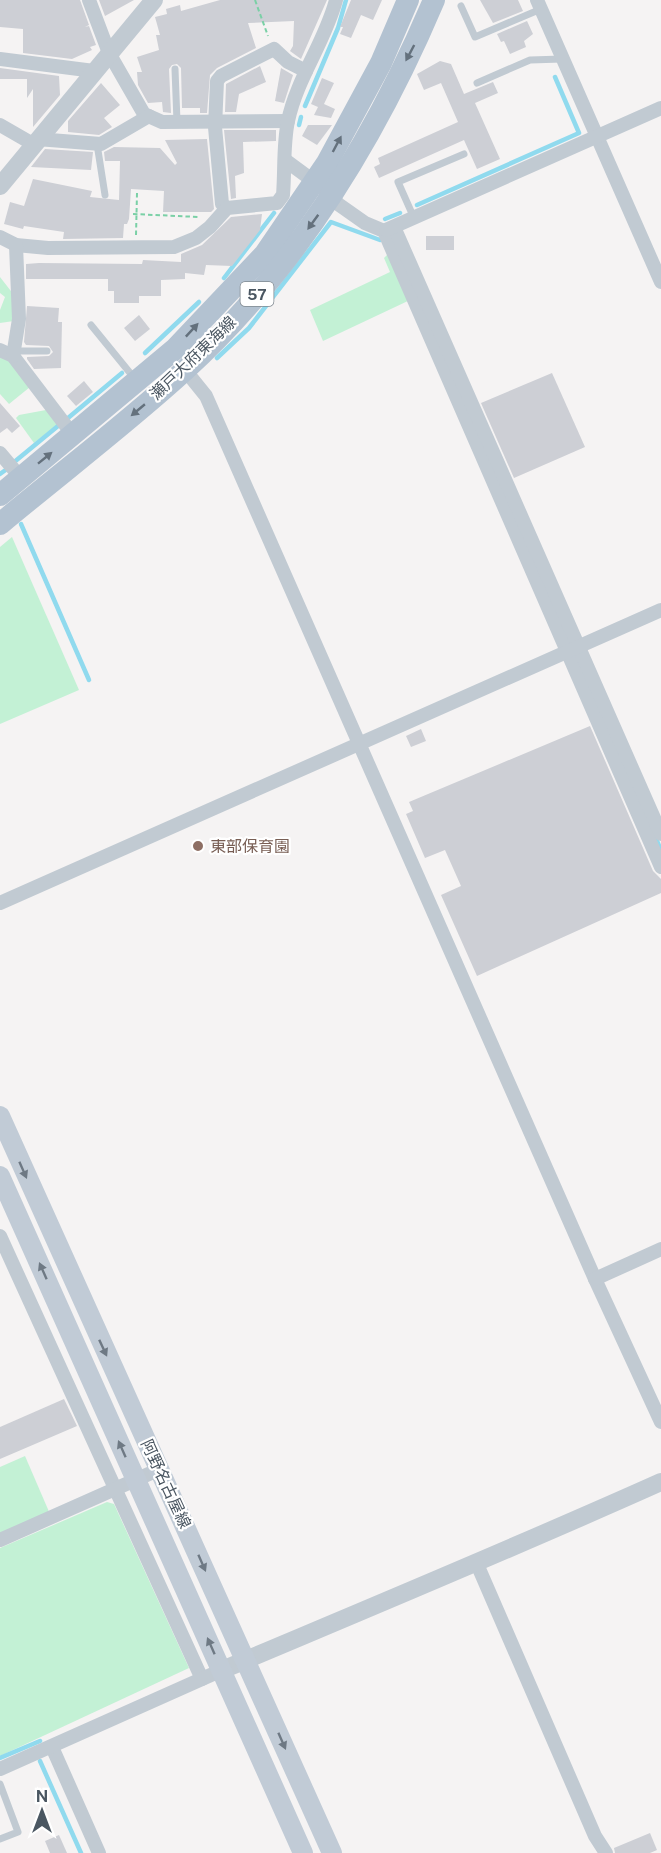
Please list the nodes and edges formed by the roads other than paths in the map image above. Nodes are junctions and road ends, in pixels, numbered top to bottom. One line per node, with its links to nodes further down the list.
1 (88, 0): 8 (street)
2 (154, 0): 8 (street)
3 (336, 0): 13 (street)
4 (408, 0): 27 (main road, 瀬戸大府東海線 / 57, one-way to 4)
5 (434, 0): 27 (main road, 瀬戸大府東海線 / 57, one-way to 27)
6 (539, 4): 7 (lane); 10 (street)
7 (461, 6)
8 (109, 53): 12 (street); 16 (street)
9 (0, 59): 12 (street)
10 (562, 59): 14 (lane); 21 (street)
11 (175, 69): 18 (lane)
12 (94, 71): 22 (street)
13 (306, 71): 17 (street); 19 (street)
14 (477, 83)
15 (661, 108): 21 (street)
16 (149, 116): 18 (street); 23 (street)
17 (288, 121): 19 (street); 25 (street)
18 (177, 122): 19 (street)
19 (215, 122): 29 (street)
20 (0, 125): 22 (street)
21 (597, 136): 30 (street); 34 (street)
22 (35, 142): 23 (street); 26 (street)
23 (97, 144): 28 (lane)
24 (464, 154): 30 (lane)
25 (285, 160): 27 (street); 29 (street)
26 (0, 186)
27 (324, 188): 31 (street); 38 (main road, 瀬戸大府東海線 / 57, one-way to 38); 39 (main road, 瀬戸大府東海線 / 57, one-way to 27)
28 (105, 195)
29 (223, 213): 33 (street)
30 (414, 218): 31 (street)
31 (389, 229): 46 (street)
32 (0, 237): 33 (street)
33 (16, 244): 37 (street)
34 (661, 282)
35 (92, 325): 39 (lane)
36 (47, 351): 37 (lane)
37 (9, 352): 40 (street)
38 (185, 370): 44 (main road, 瀬戸大府東海線 / 57, one-way to 44); 47 (street)
39 (137, 381): 40 (main road, 瀬戸大府東海線 / 57)
40 (73, 435): 42 (main road, 瀬戸大府東海線 / 57, one-way to 40)
41 (0, 453): 42 (street)
42 (21, 478): 43 (main road, 瀬戸大府東海線 / 57)
43 (0, 495)
44 (0, 524)
45 (661, 610): 46 (street)
46 (572, 649): 47 (street); 48 (street); 49 (street)
47 (360, 745): 50 (street); 55 (street)
48 (661, 834)
49 (661, 867)
50 (0, 903)
51 (0, 1116): 57 (main road, 阿野名古屋線, one-way to 57)
52 (2, 1183): 58 (main road, 阿野名古屋線, one-way to 52)
53 (0, 1236): 60 (street)
54 (661, 1249): 55 (street)
55 (595, 1279): 56 (street)
56 (661, 1422)
57 (159, 1469): 58 (street); 63 (main road, 阿野名古屋線, one-way to 63)
58 (135, 1479): 60 (street); 64 (main road, 阿野名古屋線, one-way to 58)
59 (661, 1482): 62 (street)
60 (116, 1488): 61 (street); 65 (street)
61 (0, 1540)
62 (477, 1564): 63 (street); 73 (street)
63 (246, 1660): 64 (street); 72 (main road, 阿野名古屋線, one-way to 72)
64 (222, 1670): 65 (street); 71 (main road, 阿野名古屋線)
65 (202, 1679): 66 (street)
66 (52, 1747): 67 (street); 70 (street)
67 (0, 1769)
68 (0, 1784): 69 (lane)
69 (0, 1839)
70 (99, 1853)
71 (303, 1853)
72 (332, 1853)
73 (606, 1853)

